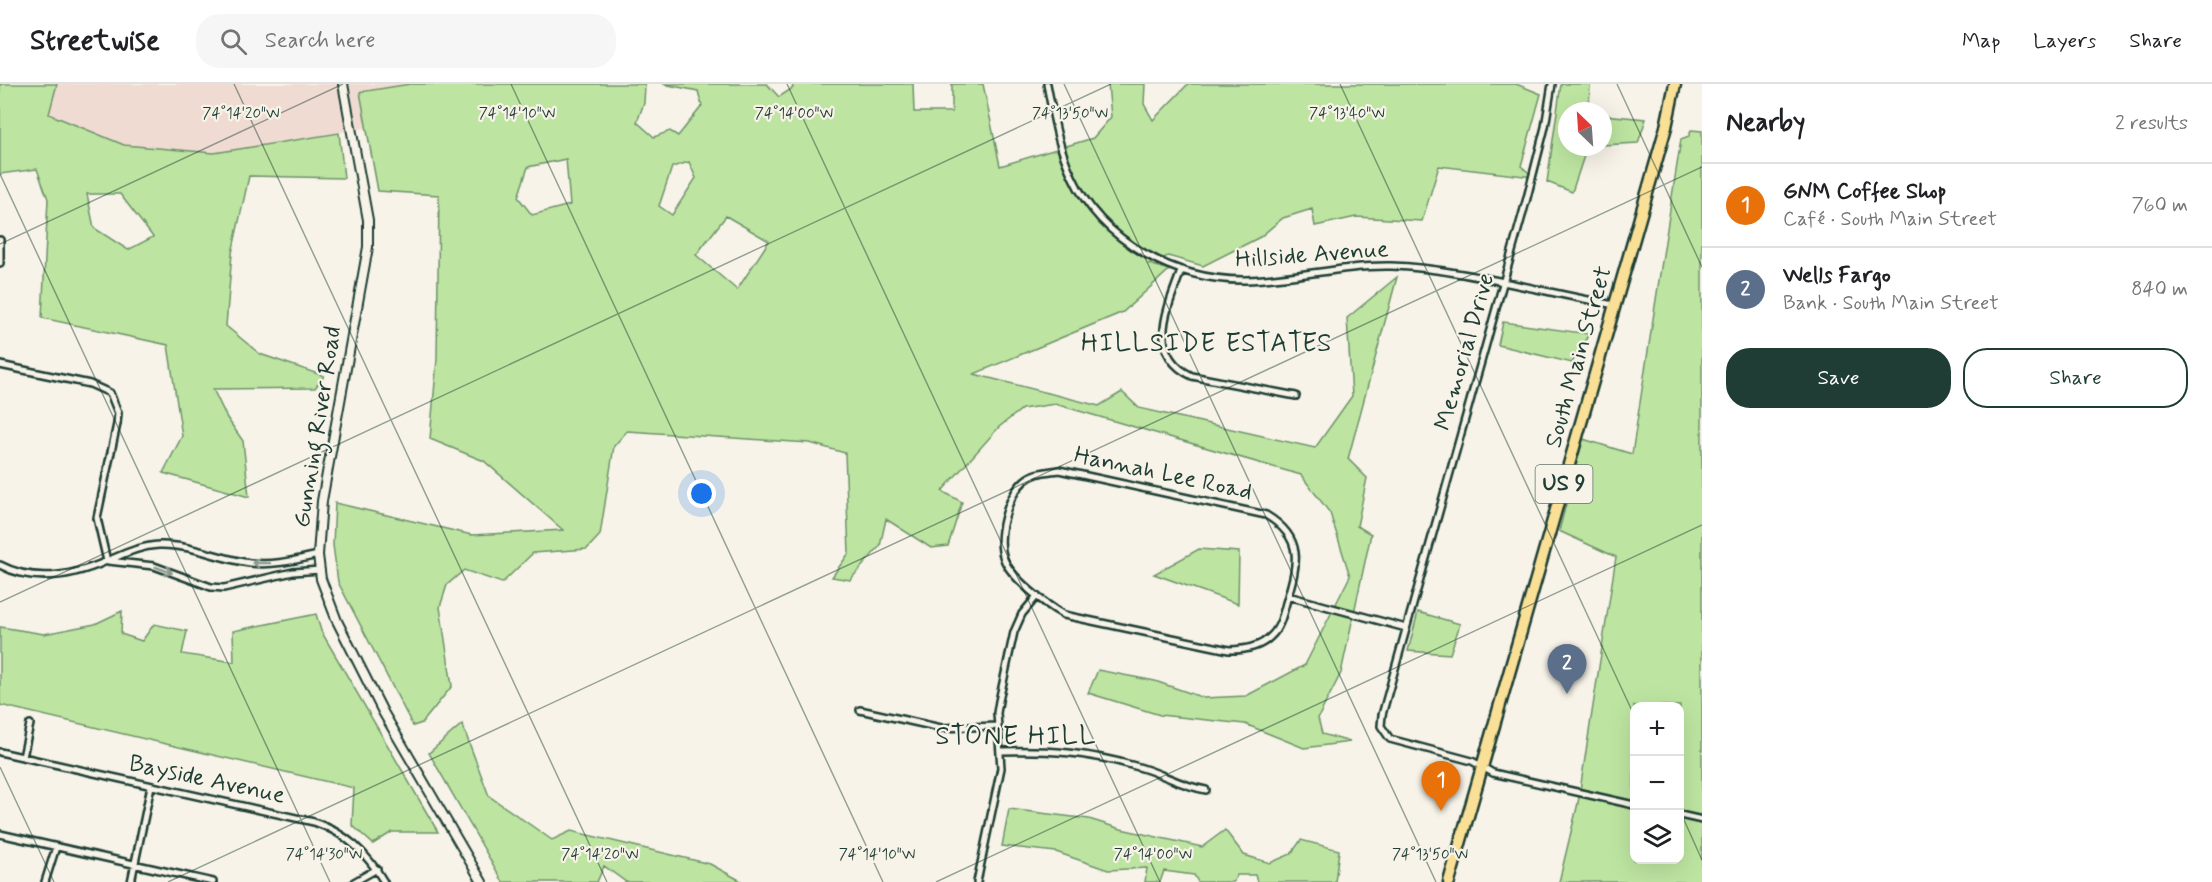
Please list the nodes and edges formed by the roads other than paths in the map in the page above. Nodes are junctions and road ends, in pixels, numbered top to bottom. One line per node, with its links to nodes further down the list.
1 (343, 84): 12 (street, Gunning River Road)
2 (1047, 84): 7 (street, Hillside Avenue)
3 (1552, 84): 8 (street, Memorial Drive)
4 (1675, 84): 9 (highway, South Main Street / US 9)
5 (0, 240): 6 (street)
6 (0, 262)
7 (1181, 271): 8 (street, Hillside Avenue); 11 (street)
8 (1503, 284): 9 (street, Hillside Avenue); 18 (street, Memorial Drive)
9 (1615, 306): 25 (highway, South Main Street / US 9)
10 (0, 365): 13 (street)
11 (1296, 396)
12 (318, 555): 13 (street, one-way to 13); 15 (street, Gunning River Road)
13 (106, 561): 14 (street); 15 (street, one-way to 15)
14 (0, 565)
15 (320, 570): 40 (street, Gunning River Road)
16 (1037, 596): 17 (street, Hannah Lee Road); 17 (street, Hannah Lee Road); 21 (street)
17 (1288, 596): 18 (street)
18 (1407, 628): 25 (street, Memorial Drive)
19 (861, 710): 21 (street)
20 (30, 724): 24 (street)
21 (998, 726): 22 (street)
22 (1001, 751): 27 (street); 41 (street)
23 (0, 752): 24 (street, Bayside Avenue)
24 (23, 757): 26 (street, Bayside Avenue)
25 (1481, 768): 28 (street); 42 (highway, South Main Street / US 9)
26 (151, 786): 33 (street); 34 (street, Bayside Avenue)
27 (1206, 790)
28 (1630, 804)
29 (1684, 816): 30 (street)
30 (1702, 820)
31 (0, 834): 32 (street)
32 (56, 847): 33 (street); 35 (street)
33 (135, 864): 36 (street); 37 (street)
34 (377, 869): 38 (street); 39 (street, Bayside Avenue)
35 (45, 882)
36 (130, 882)
37 (213, 882)
38 (354, 882)
39 (384, 882)
40 (482, 882)
41 (977, 882)
42 (1449, 882)

